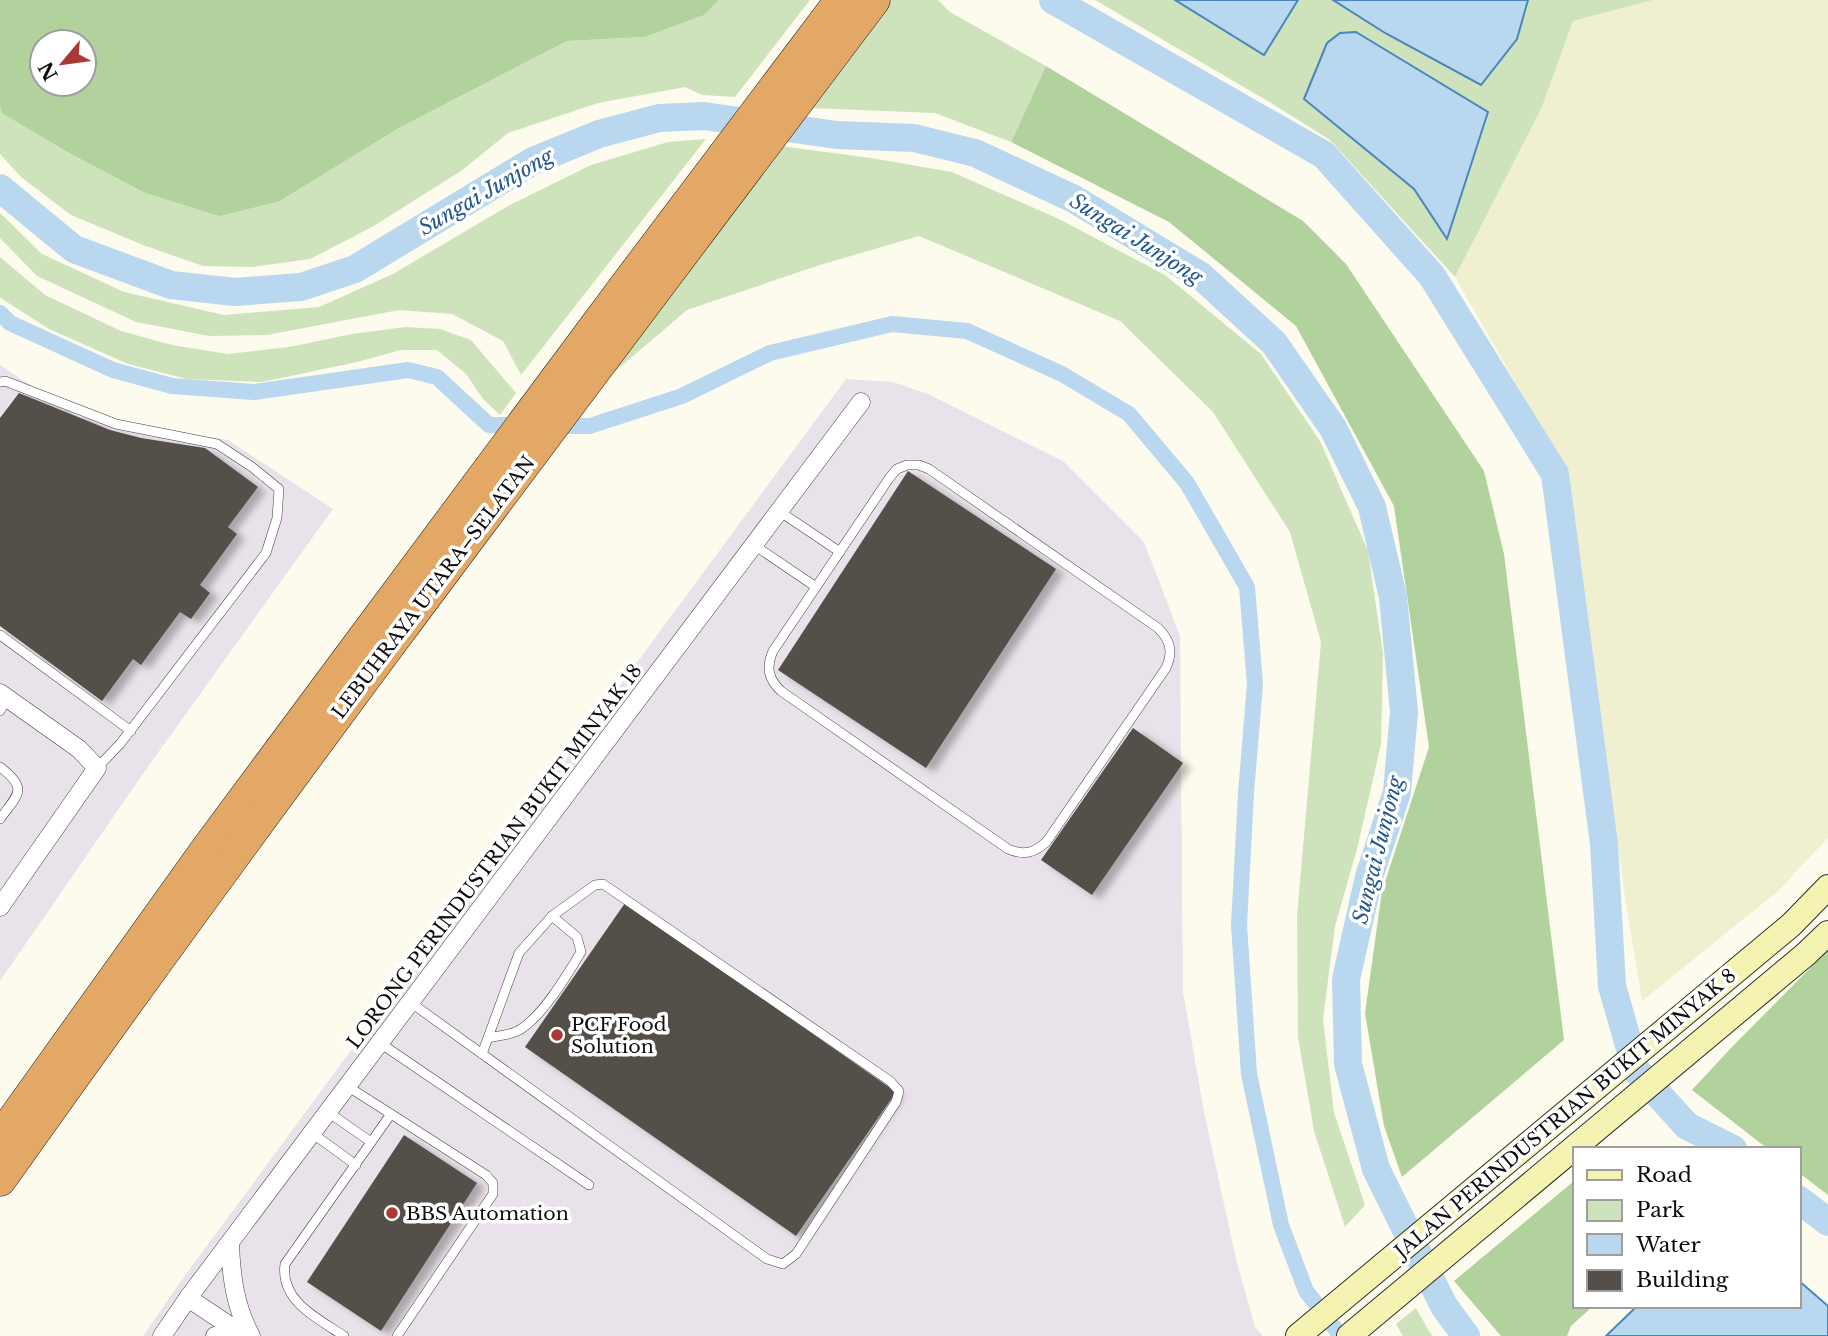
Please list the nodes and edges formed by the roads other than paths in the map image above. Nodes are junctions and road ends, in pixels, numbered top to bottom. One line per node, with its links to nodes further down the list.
1 (841, 0): 5 (highway, LEBUHRAYA UTARA–SELATAN)
2 (874, 0): 5 (highway, LEBUHRAYA UTARA–SELATAN)
3 (0, 382): 12 (lane)
4 (861, 402): 6 (street, LORONG PERINDUSTRIAN BUKIT MINYAK 18)
5 (474, 511): 28 (highway, LEBUHRAYA UTARA–SELATAN); 33 (highway, LEBUHRAYA UTARA–SELATAN)
6 (779, 511): 7 (street, LORONG PERINDUSTRIAN BUKIT MINYAK 18); 8 (lane)
7 (754, 545): 9 (lane); 20 (street, LORONG PERINDUSTRIAN BUKIT MINYAK 18)
8 (840, 552): 9 (lane); 9 (lane)
9 (817, 587)
10 (0, 635): 12 (lane)
11 (3, 701): 14 (street)
12 (131, 731): 14 (lane)
13 (0, 767): 15 (lane)
14 (97, 768): 17 (street)
15 (0, 819)
16 (1828, 887): 42 (street, JALAN PERINDUSTRIAN BUKIT MINYAK 8)
17 (0, 907)
18 (552, 916): 21 (lane); 21 (lane); 23 (lane)
19 (1828, 933): 30 (street, JALAN PERINDUSTRIAN BUKIT MINYAK 8)
20 (410, 1002): 22 (street, LORONG PERINDUSTRIAN BUKIT MINYAK 18); 23 (lane)
21 (489, 1038): 23 (lane)
22 (380, 1043): 24 (street, LORONG PERINDUSTRIAN BUKIT MINYAK 18); 34 (lane)
23 (482, 1054)
24 (348, 1086): 25 (street, LORONG PERINDUSTRIAN BUKIT MINYAK 18); 26 (lane)
25 (328, 1112): 27 (street, LORONG PERINDUSTRIAN BUKIT MINYAK 18); 29 (lane)
26 (391, 1114): 29 (lane); 41 (lane)
27 (312, 1133): 32 (lane); 35 (street, LORONG PERINDUSTRIAN BUKIT MINYAK 18)
28 (0, 1138)
29 (371, 1142): 32 (lane)
30 (1575, 1147)
31 (1573, 1149): 43 (street, JALAN PERINDUSTRIAN BUKIT MINYAK 8)
32 (356, 1165): 40 (lane)
33 (0, 1180)
34 (589, 1185)
35 (230, 1243): 36 (street, LORONG PERINDUSTRIAN BUKIT MINYAK 18); 37 (street)
36 (188, 1298): 37 (street); 38 (street, LORONG PERINDUSTRIAN BUKIT MINYAK 18)
37 (246, 1335): 39 (street)
38 (162, 1336)
39 (215, 1336)
40 (344, 1336)
41 (397, 1336)
42 (1298, 1336)
43 (1349, 1336)

